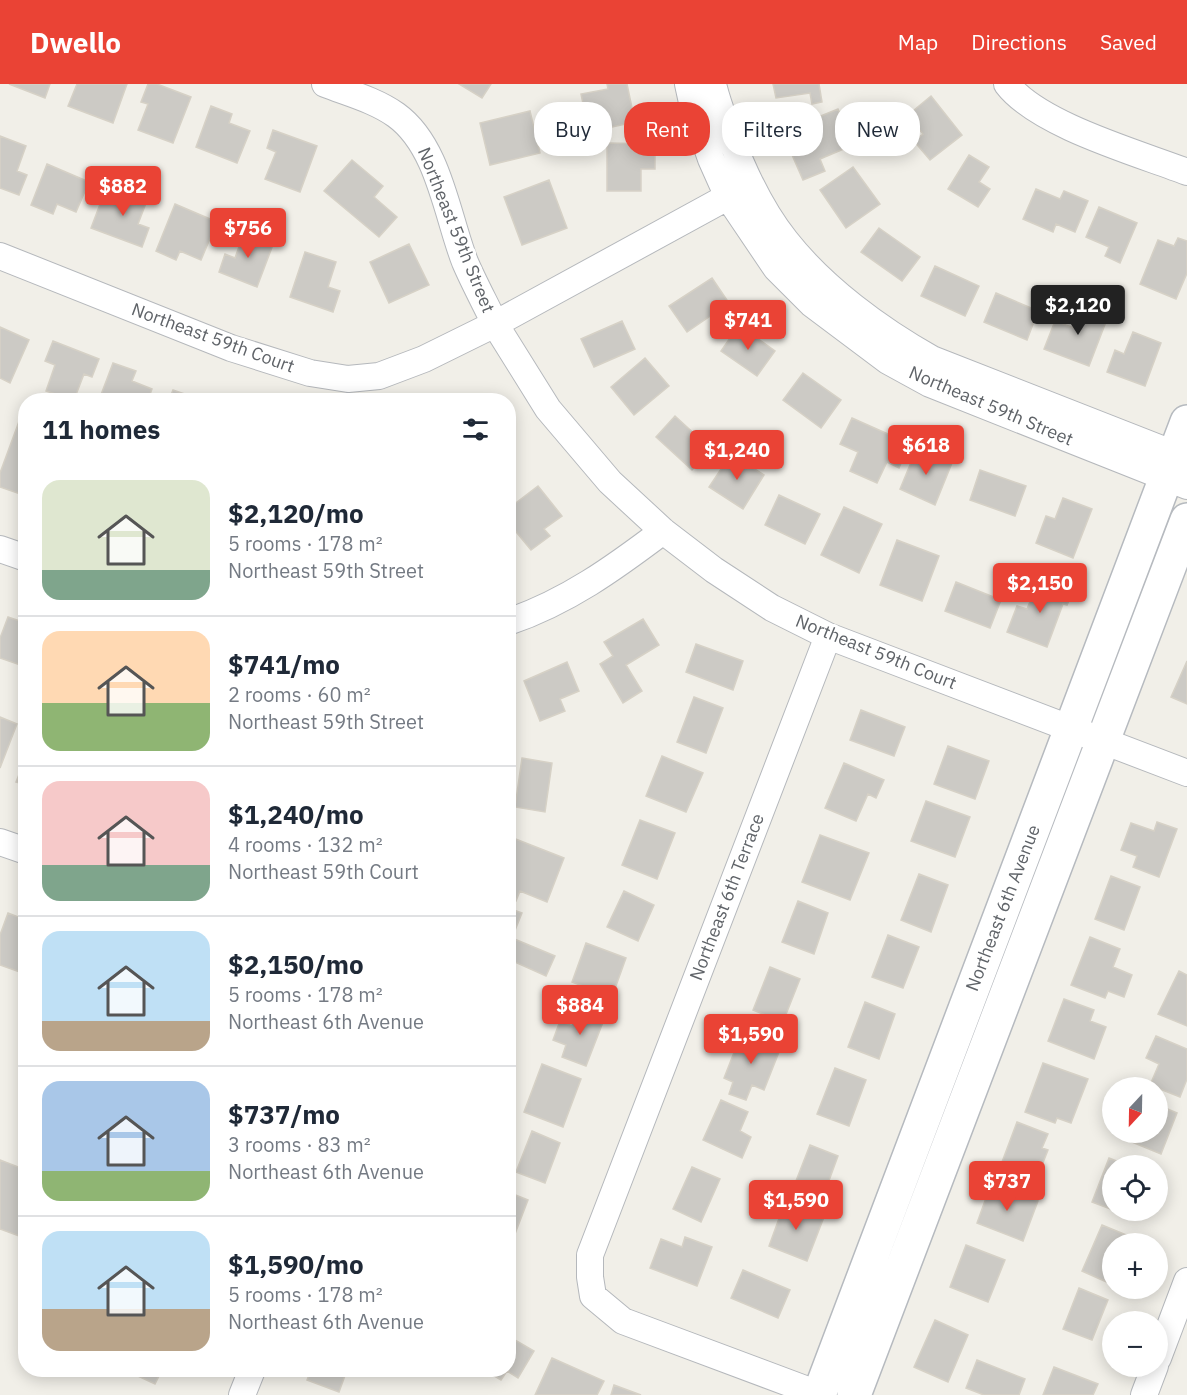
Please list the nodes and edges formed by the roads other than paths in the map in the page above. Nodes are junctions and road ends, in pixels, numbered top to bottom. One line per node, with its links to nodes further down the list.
1 (325, 84): 9 (street, Northeast 59th Street)
2 (688, 84): 7 (street, Northeast 59th Street)
3 (713, 84): 6 (street, Northeast 59th Street)
4 (1008, 86): 5 (street)
5 (1187, 172)
6 (750, 184): 7 (street, Northeast 59th Court); 11 (street, Northeast 59th Street)
7 (728, 197): 9 (street, Northeast 59th Court); 11 (street, Northeast 59th Street)
8 (0, 256): 9 (street, Northeast 59th Court)
9 (495, 324): 13 (street, Northeast 59th Court)
10 (1187, 422): 11 (street, Northeast 6th Avenue)
11 (1178, 469): 18 (street, Northeast 6th Avenue)
12 (1187, 520): 19 (street, Northeast 6th Avenue)
13 (663, 531): 16 (street); 17 (street, Northeast 59th Court)
14 (0, 549): 15 (street)
15 (18, 555)
16 (516, 619)
17 (828, 636): 18 (street, Northeast 59th Court); 28 (street, Northeast 6th Terrace)
18 (1071, 729): 19 (street, Northeast 59th Court); 28 (street, Northeast 6th Avenue)
19 (1104, 741): 20 (street, Northeast 59th Court); 29 (street, Northeast 6th Avenue)
20 (1187, 773)
21 (0, 842): 22 (street)
22 (18, 848)
23 (1187, 1281): 24 (street)
24 (1168, 1331)
25 (249, 1377): 27 (street)
26 (1151, 1377): 30 (street)
27 (242, 1395)
28 (820, 1395)
29 (854, 1395)
30 (1144, 1395)

